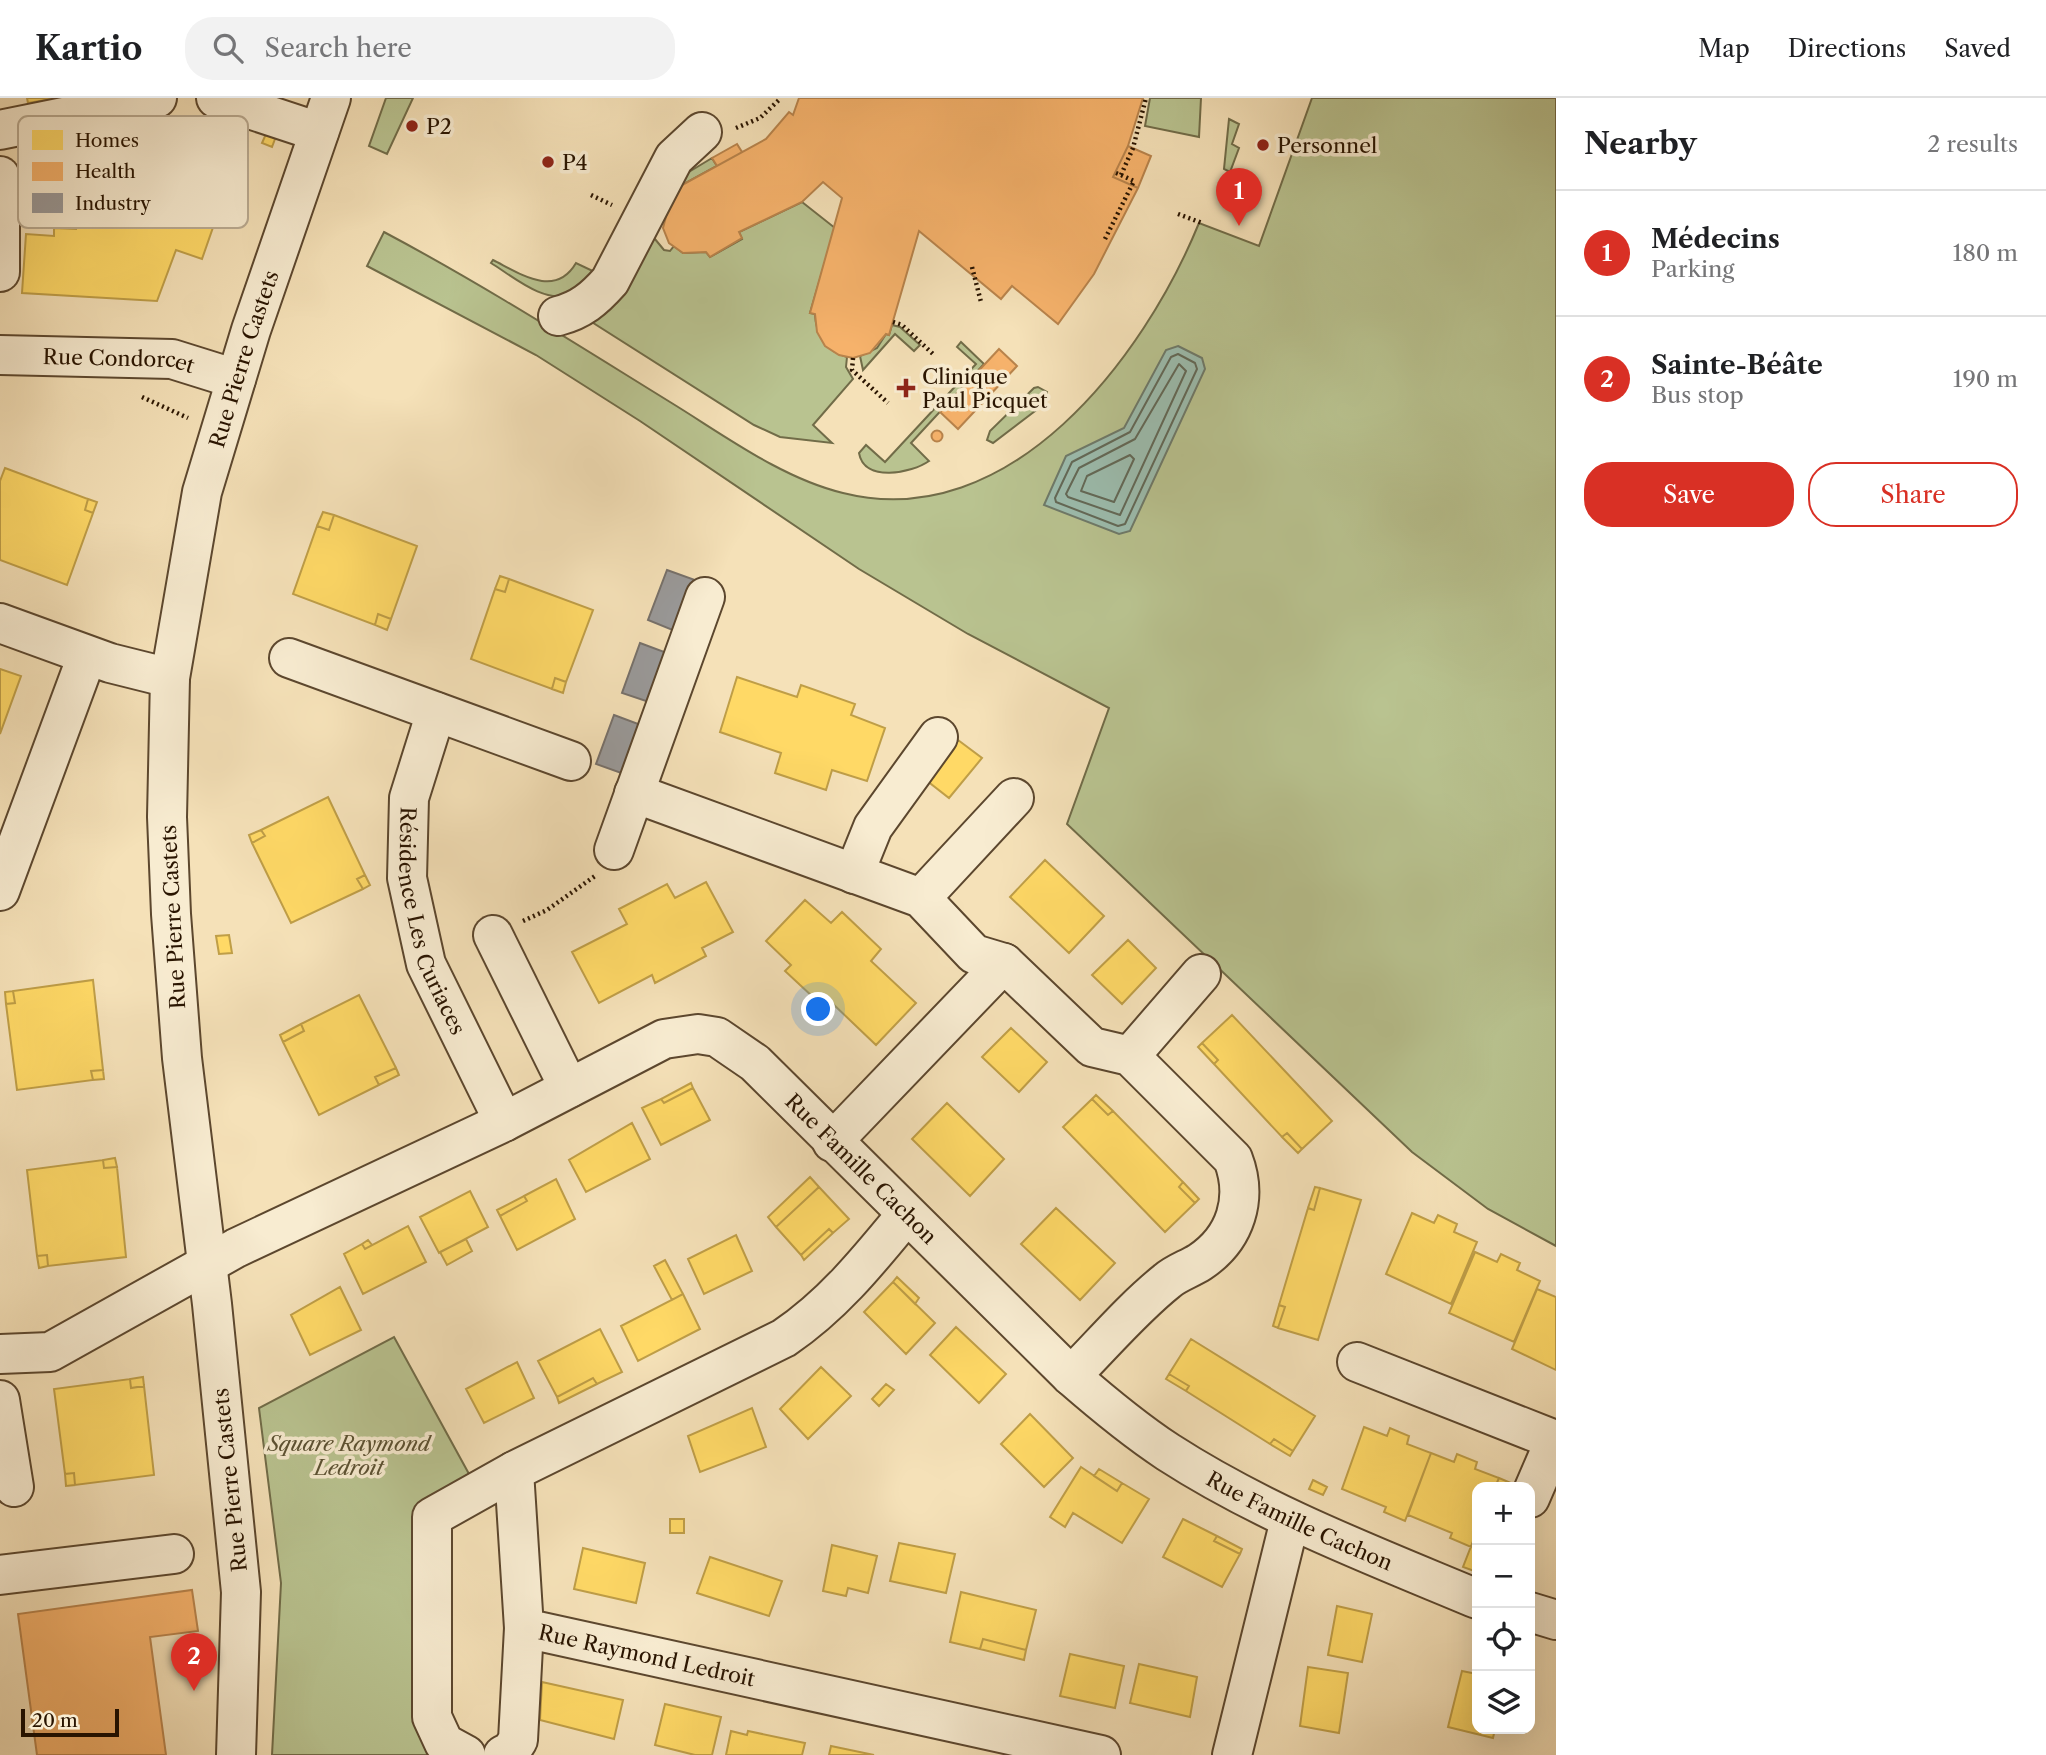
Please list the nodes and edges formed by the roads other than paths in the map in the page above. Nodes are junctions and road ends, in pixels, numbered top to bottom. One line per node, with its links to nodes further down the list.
1 (157, 98): 4 (street)
2 (216, 98): 3 (street)
3 (325, 115): 12 (street, Rue Pierre Castets)
4 (71, 116)
5 (18, 127): 6 (street)
6 (0, 131)
7 (712, 131): 10 (street)
8 (0, 176): 9 (street)
9 (0, 272)
10 (558, 316)
11 (0, 355): 12 (street, Rue Condorcet)
12 (236, 380): 17 (street, Rue Pierre Castets)
13 (705, 597): 21 (street)
14 (0, 623): 15 (street)
15 (87, 656): 17 (street); 25 (street)
16 (289, 658): 18 (street)
17 (170, 678): 35 (street, Rue Pierre Castets)
18 (436, 712): 20 (street); 32 (street, Résidence Les Curiaces)
19 (938, 737): 24 (street)
20 (571, 761)
21 (634, 793): 23 (street); 24 (street)
22 (1014, 798): 26 (street)
23 (614, 850)
24 (854, 874): 26 (street)
25 (0, 891)
26 (921, 898): 28 (street)
27 (494, 935): 31 (street)
28 (1004, 963): 30 (street); 33 (street)
29 (1201, 974): 30 (street)
30 (1130, 1056): 38 (street)
31 (569, 1088): 32 (street, Rue Famille Cachon); 33 (street, Rue Famille Cachon)
32 (504, 1122): 35 (street, Rue Famille Cachon)
33 (832, 1142): 34 (street, Rue Famille Cachon)
34 (906, 1215): 38 (street, Rue Famille Cachon); 41 (street)
35 (207, 1265): 36 (street, Rue Famille Cachon); 51 (street, Rue Pierre Castets)
36 (0, 1354)
37 (1357, 1362): 40 (street)
38 (1071, 1376): 44 (street, Rue Famille Cachon)
39 (0, 1400): 42 (street)
40 (1556, 1439): 43 (street)
41 (514, 1471): 50 (street, Rue Raymond Ledroit); 52 (street)
42 (15, 1487)
43 (1535, 1487)
44 (1290, 1520): 47 (street, Rue Famille Cachon); 55 (street)
45 (174, 1554): 46 (street)
46 (0, 1575)
47 (1472, 1597)
48 (1535, 1614): 49 (street)
49 (1556, 1620)
50 (524, 1628): 53 (street); 54 (street, Rue Raymond Ledroit)
51 (236, 1755)
52 (466, 1755)
53 (503, 1755)
54 (1101, 1755)
55 (1232, 1755)

